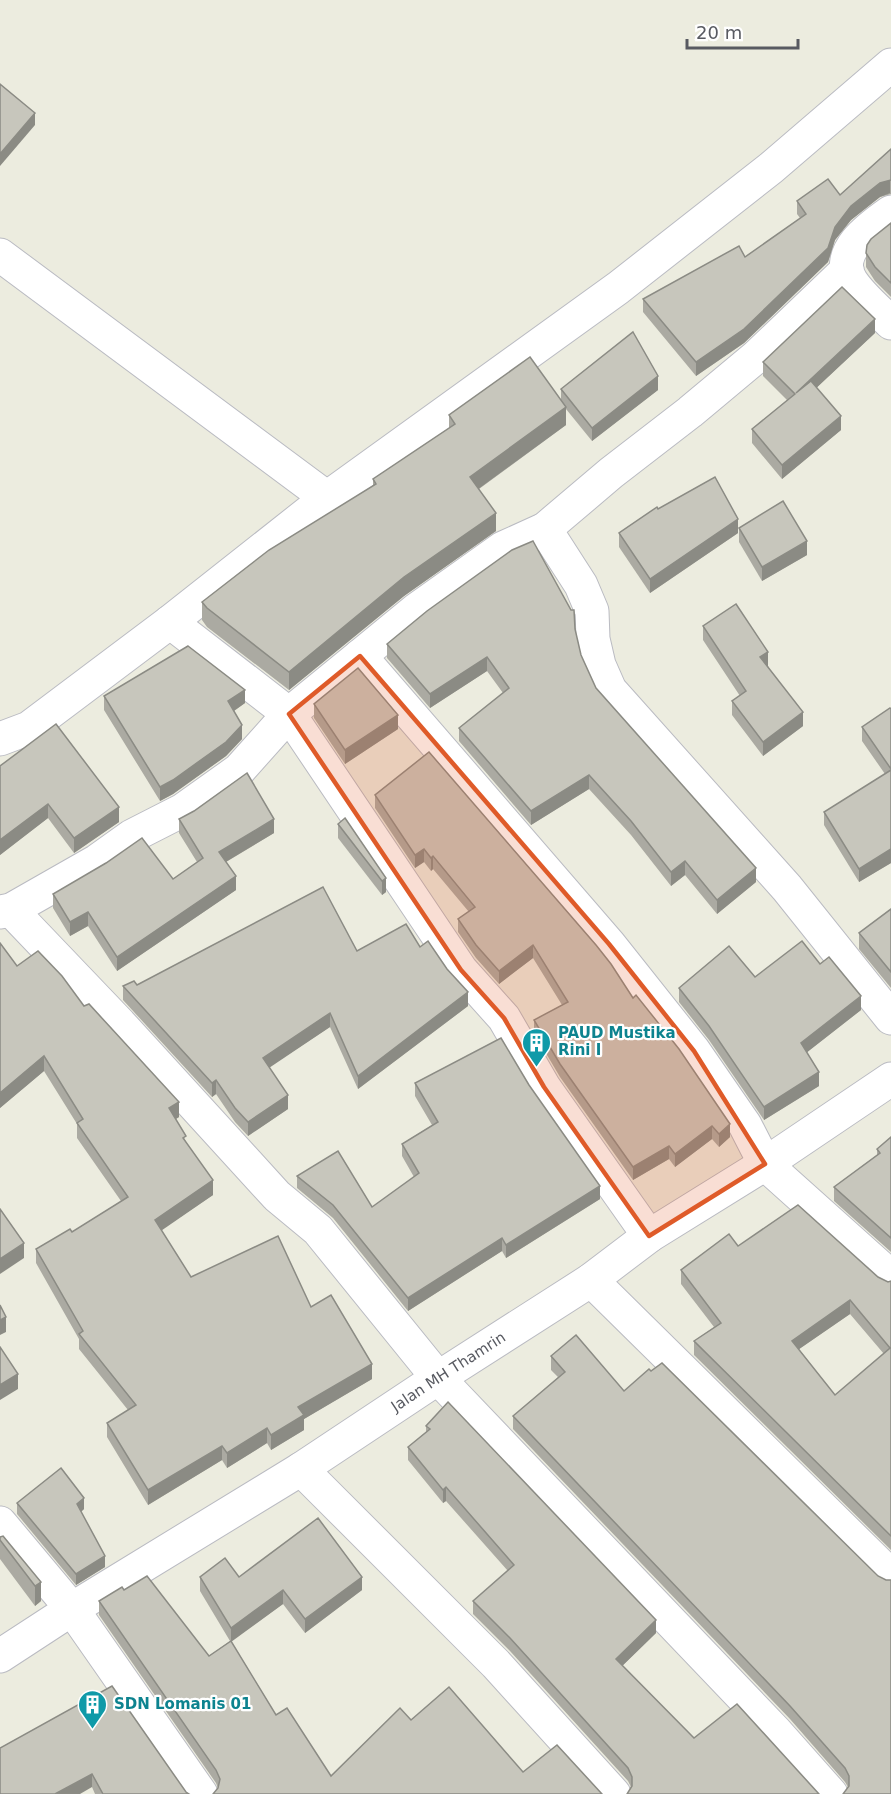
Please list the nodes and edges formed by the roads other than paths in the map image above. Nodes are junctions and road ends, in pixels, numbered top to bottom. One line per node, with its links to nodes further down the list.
1 (891, 65): 6 (street)
2 (891, 212): 4 (street)
3 (0, 255): 6 (street)
4 (847, 270): 5 (street); 7 (street)
5 (891, 323)
6 (327, 498): 8 (street)
7 (545, 529): 9 (street); 13 (street)
8 (170, 622): 10 (street); 11 (street)
9 (360, 656): 10 (street); 15 (street)
10 (289, 714): 12 (street); 16 (street)
11 (0, 739)
12 (6, 911): 19 (street)
13 (891, 1018)
14 (891, 1079): 15 (street, Jalan MH Thamrin)
15 (765, 1164): 16 (street, Jalan MH Thamrin); 17 (street)
16 (649, 1236): 18 (street, Jalan MH Thamrin)
17 (891, 1277)
18 (591, 1280): 19 (street, Jalan MH Thamrin); 22 (street)
19 (438, 1378): 20 (street, Jalan MH Thamrin); 27 (street)
20 (301, 1469): 23 (street, Jalan MH Thamrin); 26 (street)
21 (0, 1523): 23 (street)
22 (891, 1576)
23 (72, 1609): 24 (street, Jalan MH Thamrin); 25 (street)
24 (0, 1656)
25 (201, 1794)
26 (614, 1794)
27 (831, 1794)

